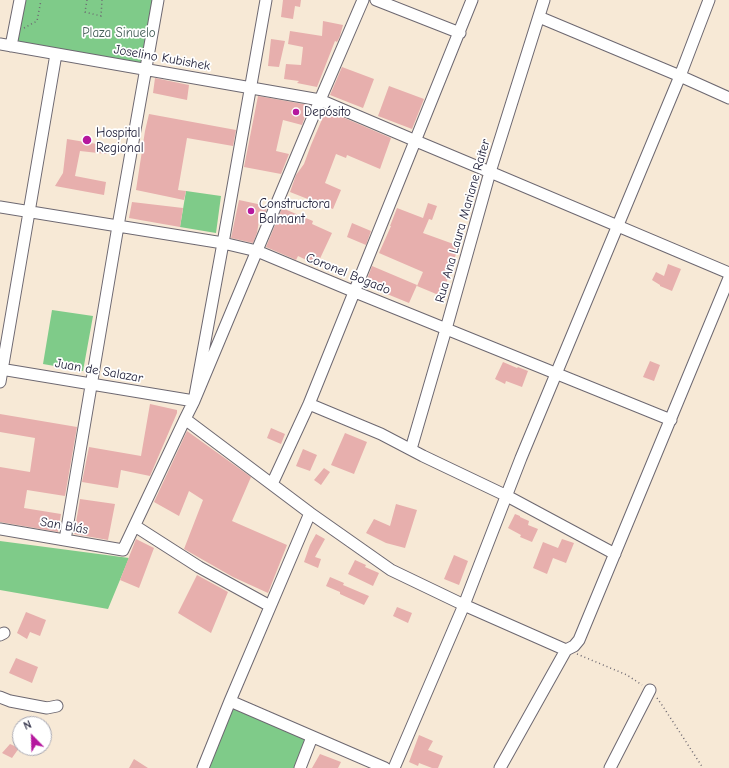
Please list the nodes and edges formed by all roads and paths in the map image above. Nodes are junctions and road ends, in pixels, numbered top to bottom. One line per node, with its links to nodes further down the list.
1 (20, 0): 15 (street)
2 (41, 0): 13 (path)
3 (87, 0): 4 (path)
4 (102, 0)
5 (158, 0): 17 (street)
6 (266, 0): 19 (street)
7 (363, 0): 21 (street)
8 (376, 0): 14 (street)
9 (472, 0): 14 (street)
10 (544, 0): 12 (street, Rua Ana Laura Mariane Raiter)
11 (709, 0): 18 (street)
12 (539, 17): 18 (street); 23 (street, Rua Ana Laura Mariane Raiter)
13 (24, 28)
14 (460, 33): 22 (street)
15 (5, 45): 16 (street, Joselino Kubishek)
16 (56, 54): 17 (street, Joselino Kubishek); 25 (street)
17 (146, 70): 19 (street, Joselino Kubishek); 26 (street)
18 (680, 76): 20 (street); 27 (street)
19 (250, 88): 21 (street, Joselino Kubishek); 28 (street)
20 (729, 98)
21 (320, 100): 22 (street, Joselino Kubishek); 29 (street)
22 (416, 141): 23 (street, Joselino Kubishek); 32 (street)
23 (490, 172): 27 (street, Joselino Kubishek); 33 (street, Rua Ana Laura Mariane Raiter)
24 (0, 207): 25 (street, Coronel Bogado)
25 (29, 211): 26 (street, Coronel Bogado); 34 (street)
26 (118, 226): 28 (street, Coronel Bogado); 37 (street)
27 (618, 226): 30 (street, Joselino Kubishek); 35 (street)
28 (223, 243): 29 (street, Coronel Bogado); 38 (street)
29 (257, 251): 32 (street, Coronel Bogado); 38 (street)
30 (729, 273)
31 (729, 278): 41 (street)
32 (355, 292): 33 (street, Coronel Bogado); 39 (street)
33 (446, 329): 35 (street, Coronel Bogado); 42 (street, Rua Ana Laura Mariane Raiter)
34 (1, 369): 36 (street); 37 (street, Juan de Salazar)
35 (556, 374): 41 (street, Coronel Bogado); 44 (street)
36 (0, 382)
37 (91, 384): 38 (street, Juan de Salazar); 48 (street)
38 (194, 401): 40 (street)
39 (309, 404): 42 (street); 43 (street)
40 (185, 420): 43 (street); 46 (street)
41 (670, 420): 49 (street)
42 (411, 450): 44 (street)
43 (272, 484): 45 (street)
44 (507, 496): 49 (street); 50 (street)
45 (310, 513): 50 (street); 51 (street)
46 (135, 526): 48 (street, San Blás); 51 (street)
47 (0, 529): 48 (street, San Blás)
48 (65, 540)
49 (614, 554): 52 (street)
50 (464, 605): 52 (street); 61 (street)
51 (270, 606): 55 (street)
52 (566, 650): 62 (street)
53 (650, 690): 63 (street)
54 (0, 697): 56 (street)
55 (230, 701): 57 (street); 58 (street)
56 (57, 706)
57 (312, 737): 59 (street); 60 (street)
58 (203, 768)
59 (300, 768)
60 (385, 768)
61 (394, 768)
62 (500, 768)
63 (610, 768)

